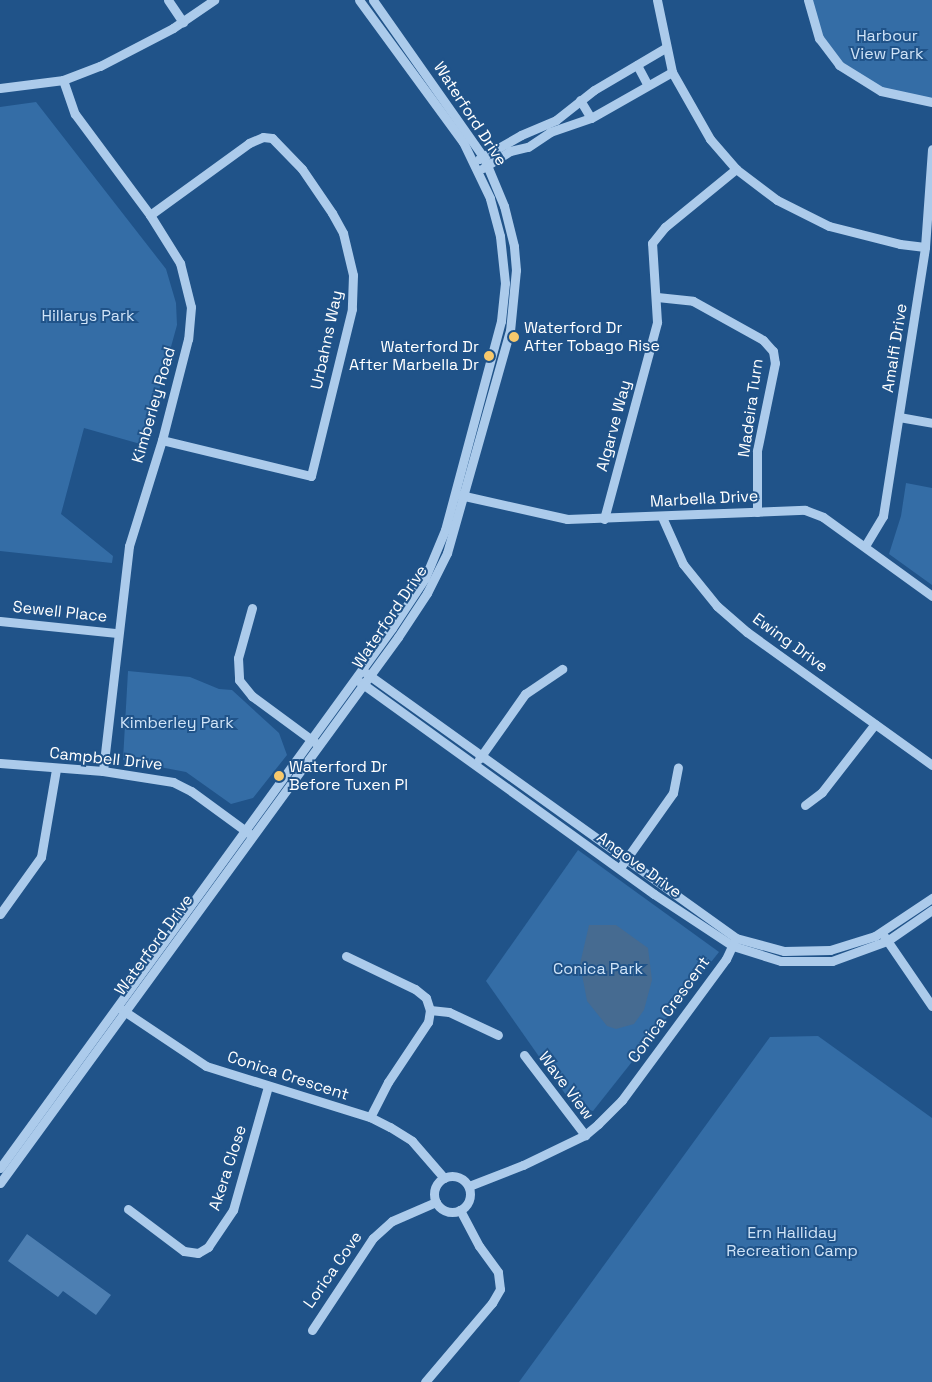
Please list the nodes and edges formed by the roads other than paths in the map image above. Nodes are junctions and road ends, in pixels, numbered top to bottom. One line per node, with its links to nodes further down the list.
1 (168, 0): 7 (street)
2 (214, 0): 7 (street)
3 (359, 0): 18 (street, Waterford Drive)
4 (373, 0): 19 (street, Waterford Drive)
5 (657, 0): 8 (street)
6 (808, 0): 15 (street)
7 (183, 22): 11 (street)
8 (665, 48): 9 (street); 10 (street)
9 (637, 65): 12 (street); 14 (street)
10 (672, 72): 12 (street); 20 (street)
11 (63, 80): 13 (street); 22 (street, Kimberley Road)
12 (647, 84): 16 (street)
13 (0, 88)
14 (580, 100): 16 (street); 19 (street)
15 (932, 102)
16 (591, 118): 19 (street)
17 (932, 148): 23 (street, Amalfi Drive)
18 (474, 161): 19 (street); 21 (street, Waterford Drive)
19 (486, 162): 21 (street); 28 (street, Waterford Drive)
20 (736, 169): 23 (street); 24 (street, Algarve Way)
21 (478, 170): 28 (street, Waterford Drive)
22 (150, 216): 27 (street, Kimberley Road); 27 (street, Urbahns Way)
23 (925, 247): 25 (street, Amalfi Drive)
24 (657, 296): 29 (street, Madeira Turn); 31 (street, Algarve Way)
25 (899, 417): 26 (street); 32 (street, Amalfi Drive)
26 (932, 423)
27 (162, 440): 36 (street, Kimberley Road)
28 (459, 495): 31 (street, Marbella Drive); 38 (street, Waterford Drive); 39 (street, Waterford Drive)
29 (756, 512): 30 (street, Marbella Drive); 32 (street, Marbella Drive)
30 (662, 517): 31 (street, Marbella Drive); 41 (street, Ewing Drive)
31 (604, 520)
32 (865, 546): 33 (street, Marbella Drive)
33 (932, 596)
34 (252, 608): 42 (street)
35 (0, 621): 36 (street, Sewell Place)
36 (117, 633): 49 (street, Kimberley Road)
37 (562, 669): 43 (street)
38 (362, 670): 39 (street, Angove Drive); 40 (street, Waterford Drive)
39 (370, 676): 40 (street, Waterford Drive); 43 (street, Angove Drive)
40 (359, 682): 42 (street, Waterford Drive); 45 (street, Angove Drive)
41 (875, 724): 46 (street, Ewing Drive); 50 (street)
42 (315, 742): 51 (street, Waterford Drive)
43 (481, 756): 45 (street); 52 (street, Angove Drive)
44 (0, 763): 48 (street, Campbell Drive)
45 (475, 764): 53 (street, Angove Drive)
46 (932, 765)
47 (678, 766): 52 (street)
48 (56, 769): 49 (street, Campbell Drive); 56 (street)
49 (103, 771): 51 (street, Campbell Drive)
50 (805, 805)
51 (249, 834): 62 (street, Waterford Drive)
52 (625, 860): 53 (street); 59 (street, Angove Drive)
53 (619, 869): 59 (street, Angove Drive)
54 (932, 898): 57 (street, Angove Drive)
55 (932, 910): 58 (street, Angove Drive)
56 (0, 914)
57 (881, 932): 58 (street); 59 (street, Angove Drive)
58 (887, 941): 59 (street, Angove Drive); 61 (street)
59 (734, 942): 68 (street, Conica Crescent)
60 (346, 956): 63 (street)
61 (932, 1006)
62 (121, 1009): 66 (street, Conica Crescent); 69 (street, Waterford Drive); 71 (street, Waterford Drive)
63 (430, 1010): 64 (street); 67 (street)
64 (498, 1035)
65 (524, 1055): 68 (street, Wave View)
66 (268, 1086): 67 (street, Conica Crescent); 74 (street, Akera Close)
67 (370, 1117): 70 (street, Conica Crescent)
68 (584, 1134): 72 (street, Conica Crescent)
69 (0, 1168)
70 (444, 1178): 72 (street); 73 (street)
71 (0, 1183)
72 (469, 1186): 75 (street)
73 (436, 1202): 75 (street); 76 (street, Lorica Cove)
74 (128, 1209)
75 (460, 1210): 77 (street)
76 (312, 1330)
77 (425, 1382)

